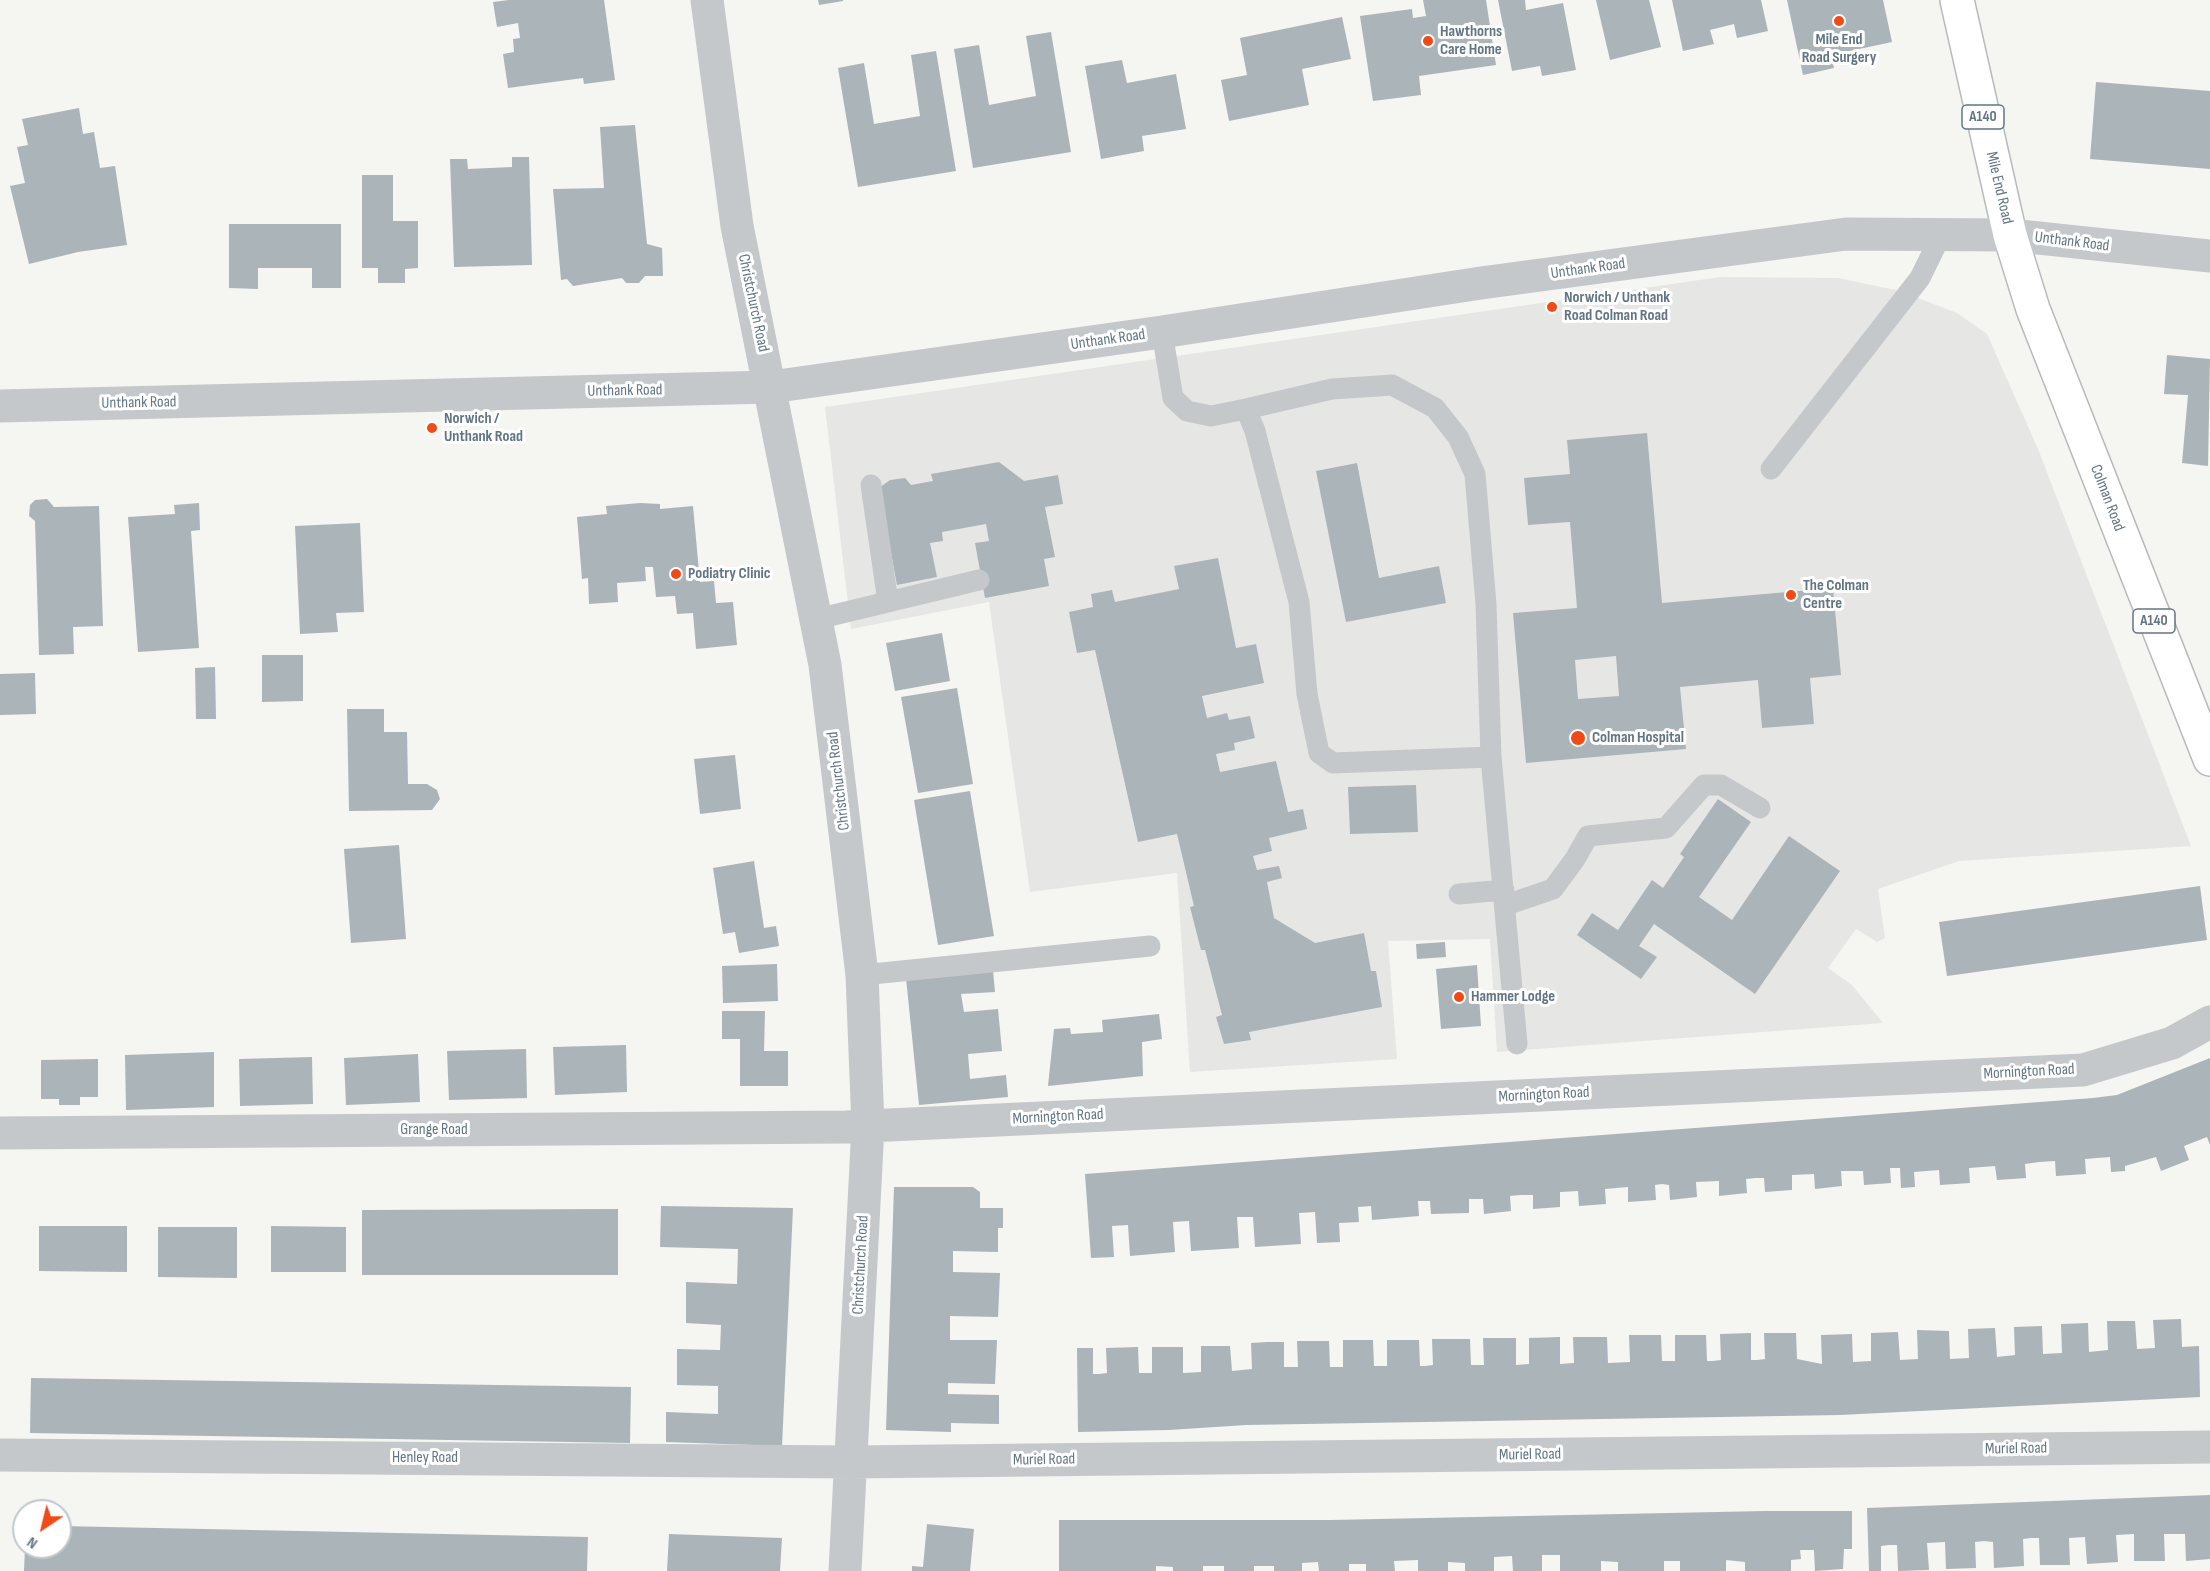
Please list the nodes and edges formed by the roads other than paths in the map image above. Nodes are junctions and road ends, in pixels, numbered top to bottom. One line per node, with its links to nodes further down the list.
1 (707, 0): 7 (street, Christchurch Road)
2 (1957, 0): 4 (highway, Mile End Road / A140)
3 (1942, 233): 4 (street, Unthank Road); 6 (street, Unthank Road); 10 (lane)
4 (2010, 235): 5 (street, Unthank Road); 16 (highway, Colman Road / A140)
5 (2210, 256)
6 (1162, 332): 7 (street, Unthank Road); 9 (lane)
7 (771, 387): 8 (street, Unthank Road); 14 (street, Christchurch Road)
8 (0, 406)
9 (1246, 409): 15 (lane); 15 (lane)
10 (1771, 469)
11 (871, 485): 13 (lane)
12 (979, 580): 13 (lane)
13 (888, 602): 14 (lane)
14 (817, 619): 21 (street, Christchurch Road)
15 (1491, 757): 19 (lane)
16 (2210, 759)
17 (1760, 808): 19 (lane)
18 (1459, 894): 19 (lane)
19 (1505, 898): 23 (lane)
20 (1150, 946): 21 (lane)
21 (862, 975): 24 (street, Christchurch Road)
22 (2210, 1022): 24 (street, Mornington Road)
23 (1517, 1044)
24 (868, 1126): 25 (street, Grange Road); 28 (street, Christchurch Road)
25 (0, 1133)
26 (2210, 1447): 28 (street, Muriel Road)
27 (0, 1455): 28 (street, Henley Road)
28 (851, 1462): 29 (street, Christchurch Road)
29 (845, 1571)

